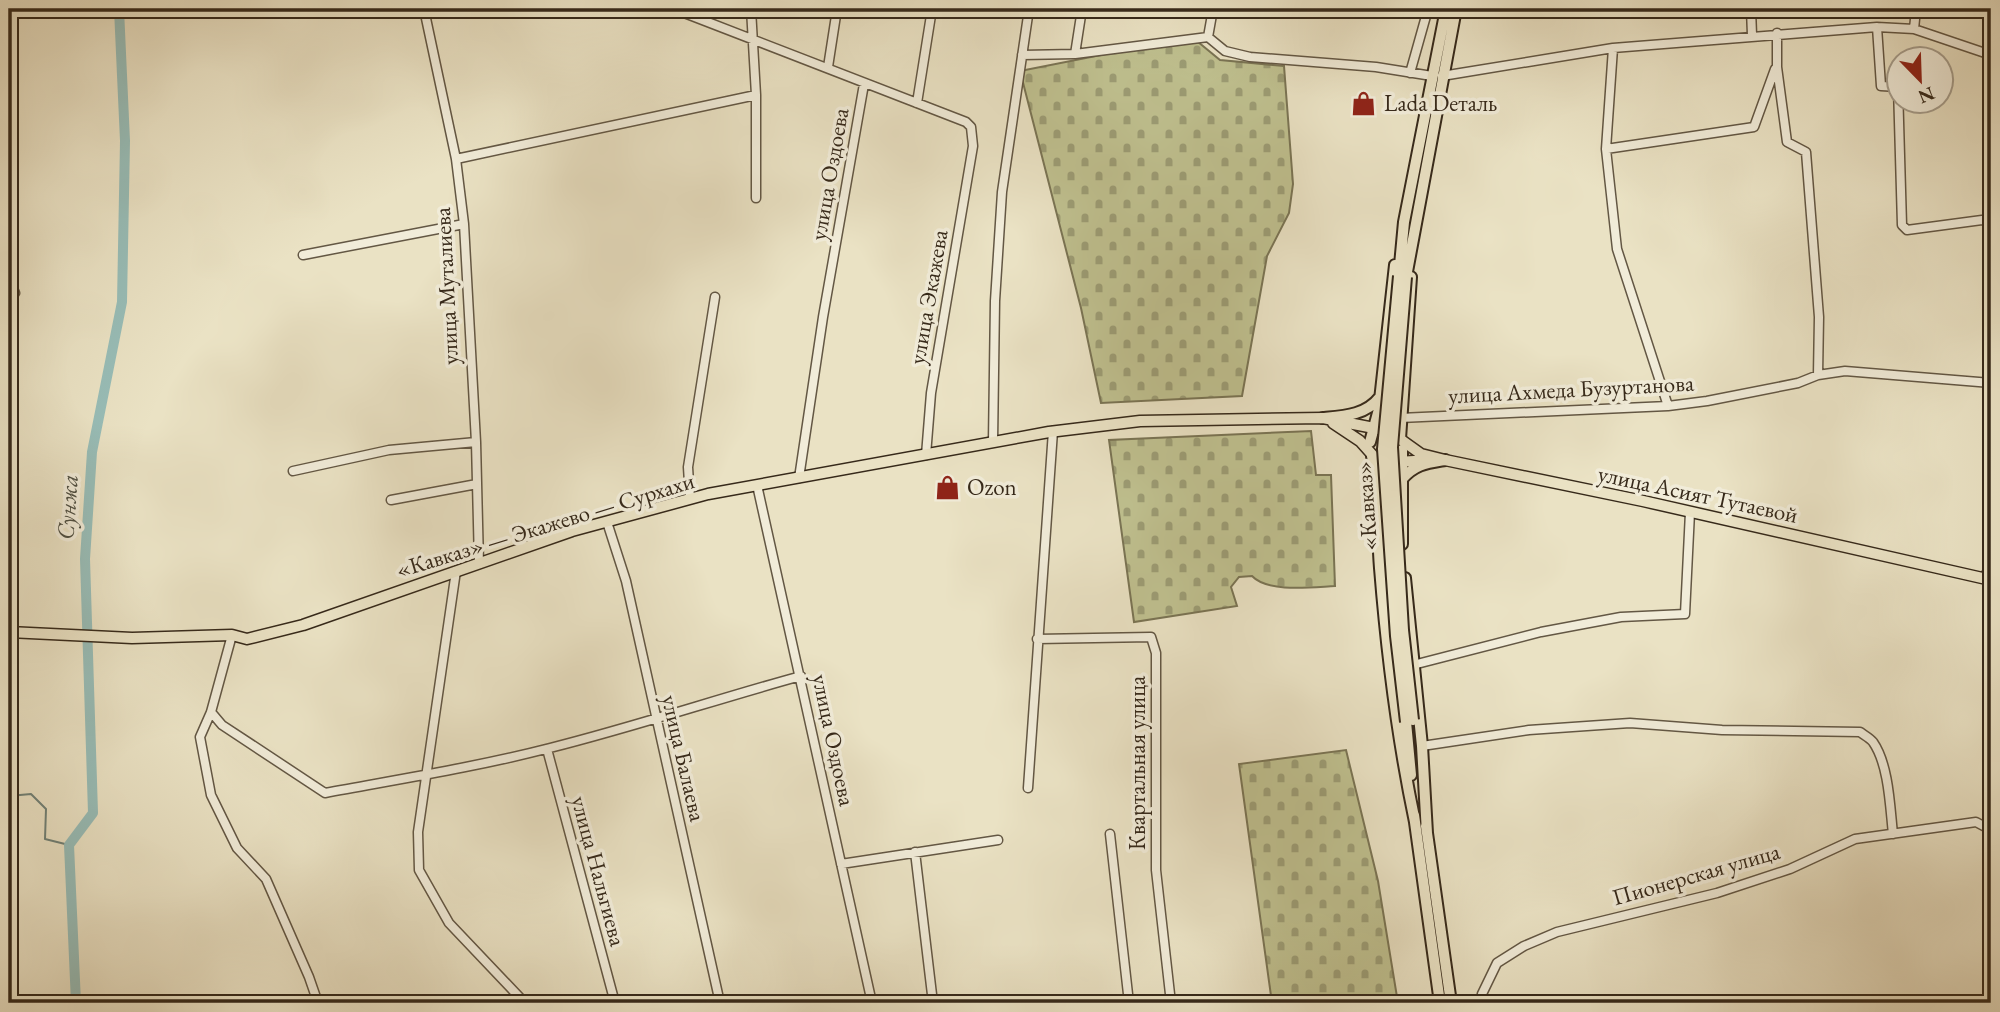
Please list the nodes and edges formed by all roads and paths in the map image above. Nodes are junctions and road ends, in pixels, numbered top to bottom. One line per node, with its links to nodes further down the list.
1 (424, 9): 32 (street, улица Муталиева)
2 (674, 9): 19 (street)
3 (751, 9): 19 (street)
4 (836, 9): 25 (street)
5 (932, 9): 30 (street)
6 (1030, 9): 22 (street)
7 (1082, 9): 21 (street)
8 (1213, 9): 18 (street)
9 (1428, 9): 26 (street)
10 (1446, 9): 27 (highway, «Кавказ»)
11 (1456, 9): 27 (highway, «Кавказ»)
12 (1751, 9): 17 (street)
13 (1916, 9): 15 (street)
14 (1877, 27): 15 (street); 16 (street); 34 (street)
15 (1914, 29): 23 (street)
16 (1777, 33): 17 (street); 24 (street)
17 (1752, 35): 20 (street)
18 (1208, 37): 21 (street); 26 (street)
19 (753, 40): 25 (street); 29 (street)
20 (1613, 48): 27 (street); 31 (street)
21 (1074, 54): 22 (street)
22 (1022, 55): 53 (street)
23 (1991, 55)
24 (1777, 66): 31 (street); 43 (street)
25 (828, 67): 28 (street)
26 (1410, 73): 27 (street)
27 (1437, 76): 35 (highway, «Кавказ»); 37 (highway, «Кавказ»)
28 (864, 84): 30 (street); 60 (street, улица Оздоева)
29 (756, 95): 32 (street); 33 (street)
30 (917, 103): 56 (street, улица Экажева)
31 (1606, 149): 46 (street)
32 (456, 159): 36 (street, улица Муталиева)
33 (756, 198)
34 (1991, 221)
35 (1404, 222): 39 (highway, «Кавказ»); 45 (highway)
36 (464, 224): 38 (street); 52 (street, улица Муталиева)
37 (1416, 226): 39 (highway, «Кавказ»); 48 (highway, «Кавказ»)
38 (303, 255)
39 (1402, 277): 79 (highway, «Кавказ», bridge)
40 (9, 279): 41 (street)
41 (9, 296)
42 (715, 298): 64 (street)
43 (1818, 375): 44 (street, улица Ахмеда Бузуртанова); 46 (street, улица Ахмеда Бузуртанова)
44 (1991, 383)
45 (1380, 397): 47 (highway); 49 (highway)
46 (1668, 406): 48 (street, улица Ахмеда Бузуртанова)
47 (1323, 418): 49 (main road, «Кавказ» — Экажево — Сурхахи); 50 (main road, «Кавказ» — Экажево — Сурхахи); 57 (main road)
48 (1400, 418): 55 (highway, «Кавказ»)
49 (1373, 428): 51 (main road, «Кавказ» — Экажево — Сурхахи); 54 (highway)
50 (1054, 431): 53 (main road, «Кавказ» — Экажево — Сурхахи); 74 (street)
51 (1387, 431): 54 (main road); 55 (main road)
52 (476, 442): 59 (street); 62 (street, улица Муталиева)
53 (993, 442): 56 (main road, «Кавказ» — Экажево — Сурхахи)
54 (1370, 442): 57 (main road)
55 (1399, 450): 57 (main road); 58 (main road); 58 (main road, улица Асият Тутаевой); 61 (highway, «Кавказ»)
56 (926, 455): 60 (main road, «Кавказ» — Экажево — Сурхахи)
57 (1373, 456): 84 (highway)
58 (1446, 460): 61 (highway); 66 (main road, улица Асият Тутаевой)
59 (293, 471)
60 (799, 478): 63 (main road, «Кавказ» — Экажево — Сурхахи)
61 (1402, 479): 75 (highway, «Кавказ»)
62 (477, 484): 65 (street); 68 (street, улица Муталиева)
63 (757, 485): 64 (main road, «Кавказ» — Экажево — Сурхахи); 76 (street, улица Оздоева)
64 (690, 499): 67 (main road, «Кавказ» — Экажево — Сурхахи)
65 (391, 500)
66 (1690, 512): 71 (main road, улица Асият Тутаевой); 75 (street)
67 (607, 522): 68 (main road, «Кавказ» — Экажево — Сурхахи); 78 (street, улица Балаева)
68 (479, 564): 70 (main road, «Кавказ» — Экажево — Сурхахи)
69 (1991, 567): 71 (street)
70 (456, 571): 73 (main road, «Кавказ» — Экажево — Сурхахи); 82 (street)
71 (1987, 579)
72 (9, 632): 73 (main road, «Кавказ» — Экажево — Сурхахи)
73 (233, 635): 77 (street)
74 (1037, 639): 83 (street); 99 (street, Квартальная улица)
75 (1413, 665): 80 (highway, «Кавказ»)
76 (801, 676): 78 (street); 91 (street, улица Оздоева)
77 (211, 712): 82 (street); 92 (street)
78 (655, 720): 81 (street); 95 (street, улица Балаева)
79 (1410, 721): 84 (highway, «Кавказ»); 86 (highway, «Кавказ»)
80 (1422, 746): 86 (highway, «Кавказ»); 88 (street)
81 (547, 749): 82 (street); 94 (street, улица Нальгиева)
82 (426, 774): 93 (street)
83 (1028, 788)
84 (1415, 822): 100 (highway, «Кавказ»)
85 (1991, 830): 88 (street, Пионерская улица)
86 (1427, 833): 101 (highway, «Кавказ»)
87 (1110, 834): 98 (street)
88 (1893, 834): 102 (street, Пионерская улица)
89 (998, 840): 90 (street)
90 (915, 852): 91 (street); 97 (street)
91 (841, 864): 96 (street, улица Оздоева)
92 (318, 1003)
93 (525, 1003)
94 (615, 1003)
95 (720, 1003)
96 (872, 1003)
97 (933, 1003)
98 (1129, 1003)
99 (1171, 1003)
100 (1440, 1003)
101 (1451, 1003)
102 (1480, 1003)

